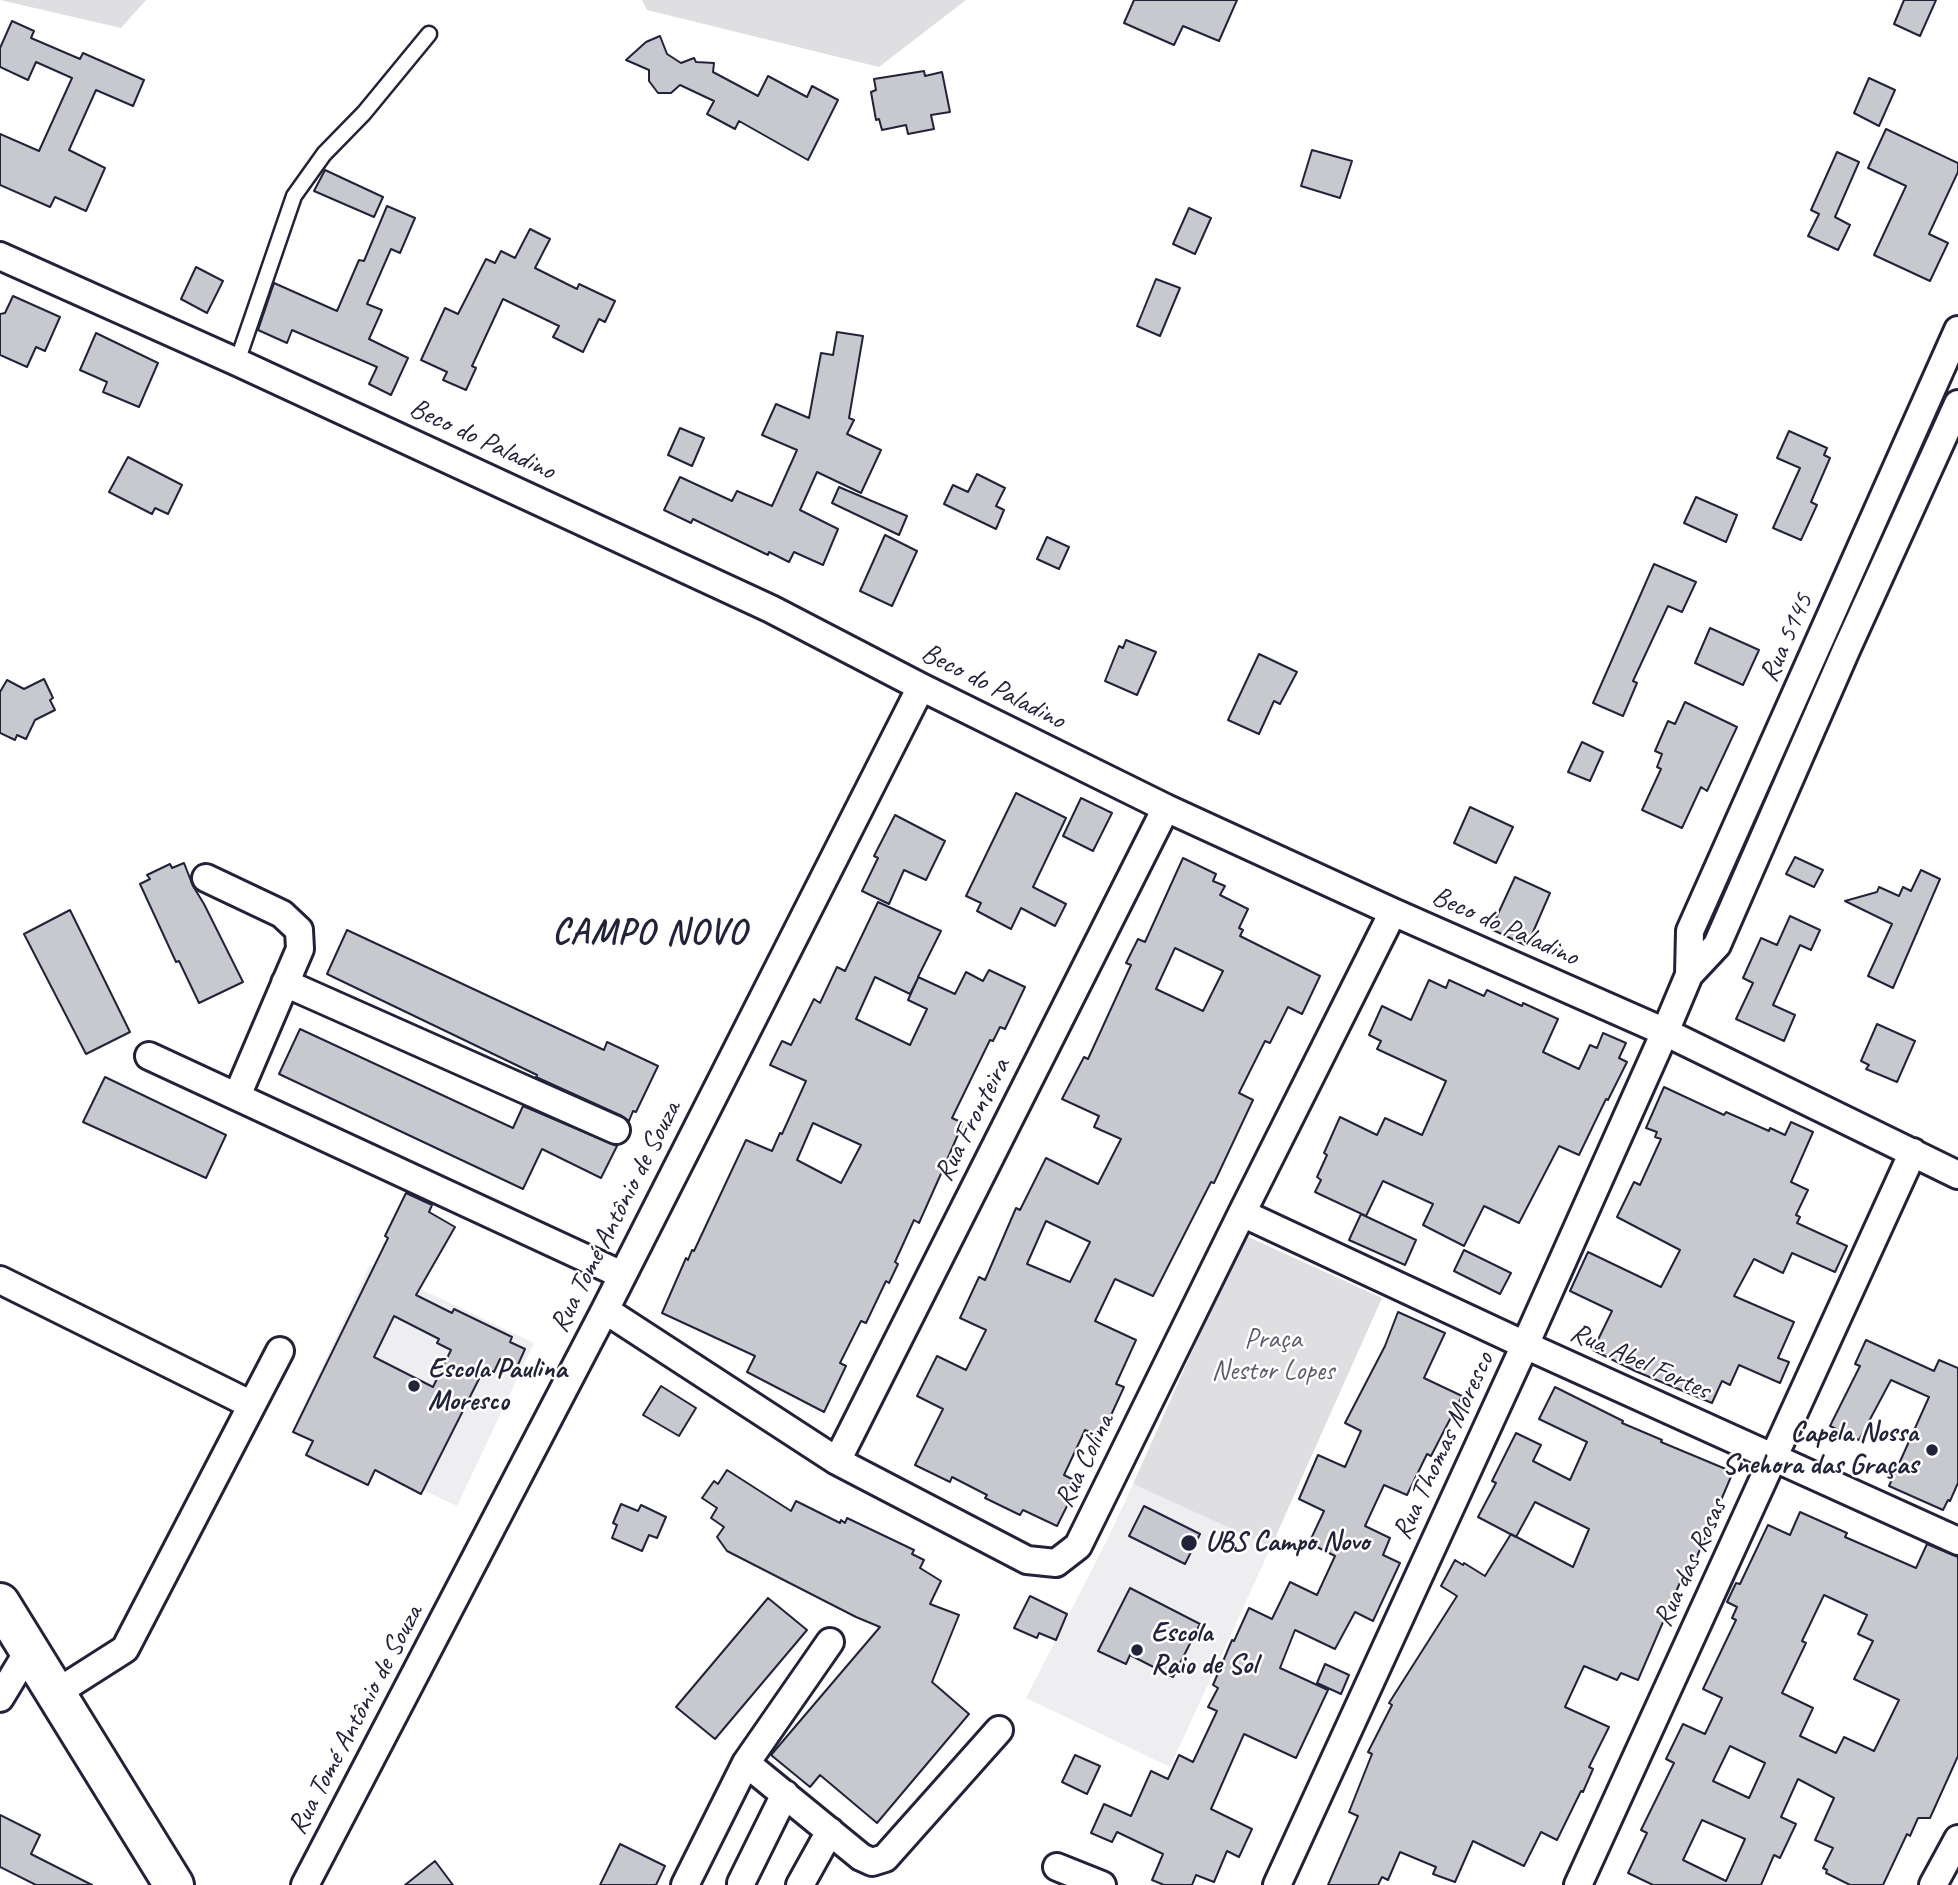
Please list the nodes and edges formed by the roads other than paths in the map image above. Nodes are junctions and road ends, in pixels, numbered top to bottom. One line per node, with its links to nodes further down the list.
1 (429, 34): 4 (lane)
2 (0, 256): 4 (street, Beco do Paladino)
3 (1958, 330): 5 (street, Rua 5145)
4 (237, 362): 9 (street, Beco do Paladino)
5 (1929, 396): 6 (street); 7 (street, Rua 5145)
6 (1957, 406): 8 (street, Rua 5145)
7 (1822, 636): 8 (street); 13 (street, Rua 5145)
8 (1847, 648): 13 (street, Rua 5145)
9 (921, 687): 10 (street, Beco do Paladino); 22 (street, Rua Tomé Antônio de Souza)
10 (1166, 808): 12 (street, Beco do Paladino); 29 (street, Rua Fronteira)
11 (206, 878): 14 (street)
12 (1393, 912): 15 (street, Beco do Paladino); 21 (street, Rua Colina)
13 (1689, 975): 15 (street, Rua 5145)
14 (285, 983): 17 (street); 18 (street)
15 (1665, 1032): 19 (street, Beco do Paladino); 25 (street, Rua Thomas Moresco)
16 (149, 1056): 17 (street)
17 (237, 1096): 22 (street)
18 (616, 1130)
19 (1913, 1152): 20 (street, Beco do Paladino); 28 (street, Rua das Rosas)
20 (1958, 1175)
21 (1242, 1213): 25 (street, Rua Abel Fortes); 29 (street, Rua Colina)
22 (622, 1275): 24 (street, Rua Tomé Antônio de Souza)
23 (0, 1280): 27 (street)
24 (605, 1310): 29 (street, Rua Colina); 44 (street, Rua Tomé Antônio de Souza)
25 (1525, 1345): 28 (street, Rua Abel Fortes); 48 (street, Rua Thomas Moresco)
26 (280, 1351): 27 (street)
27 (252, 1405): 34 (street)
28 (1774, 1457): 30 (street, Rua Abel Fortes); 49 (street, Rua das Rosas)
29 (837, 1461)
30 (1958, 1541)
31 (0, 1603): 33 (main road)
32 (830, 1642): 37 (street)
33 (29, 1650): 34 (main road); 35 (street)
34 (56, 1693): 43 (main road)
35 (0, 1698)
36 (999, 1730): 39 (street)
37 (746, 1763): 38 (street); 45 (street)
38 (785, 1794): 39 (street); 42 (street)
39 (830, 1831): 46 (street)
40 (1958, 1839): 50 (street)
41 (1057, 1867): 47 (street)
42 (741, 1883)
43 (174, 1885)
44 (305, 1885)
45 (685, 1885)
46 (800, 1885)
47 (1102, 1885)
48 (1277, 1885)
49 (1578, 1885)
50 (1933, 1885)

